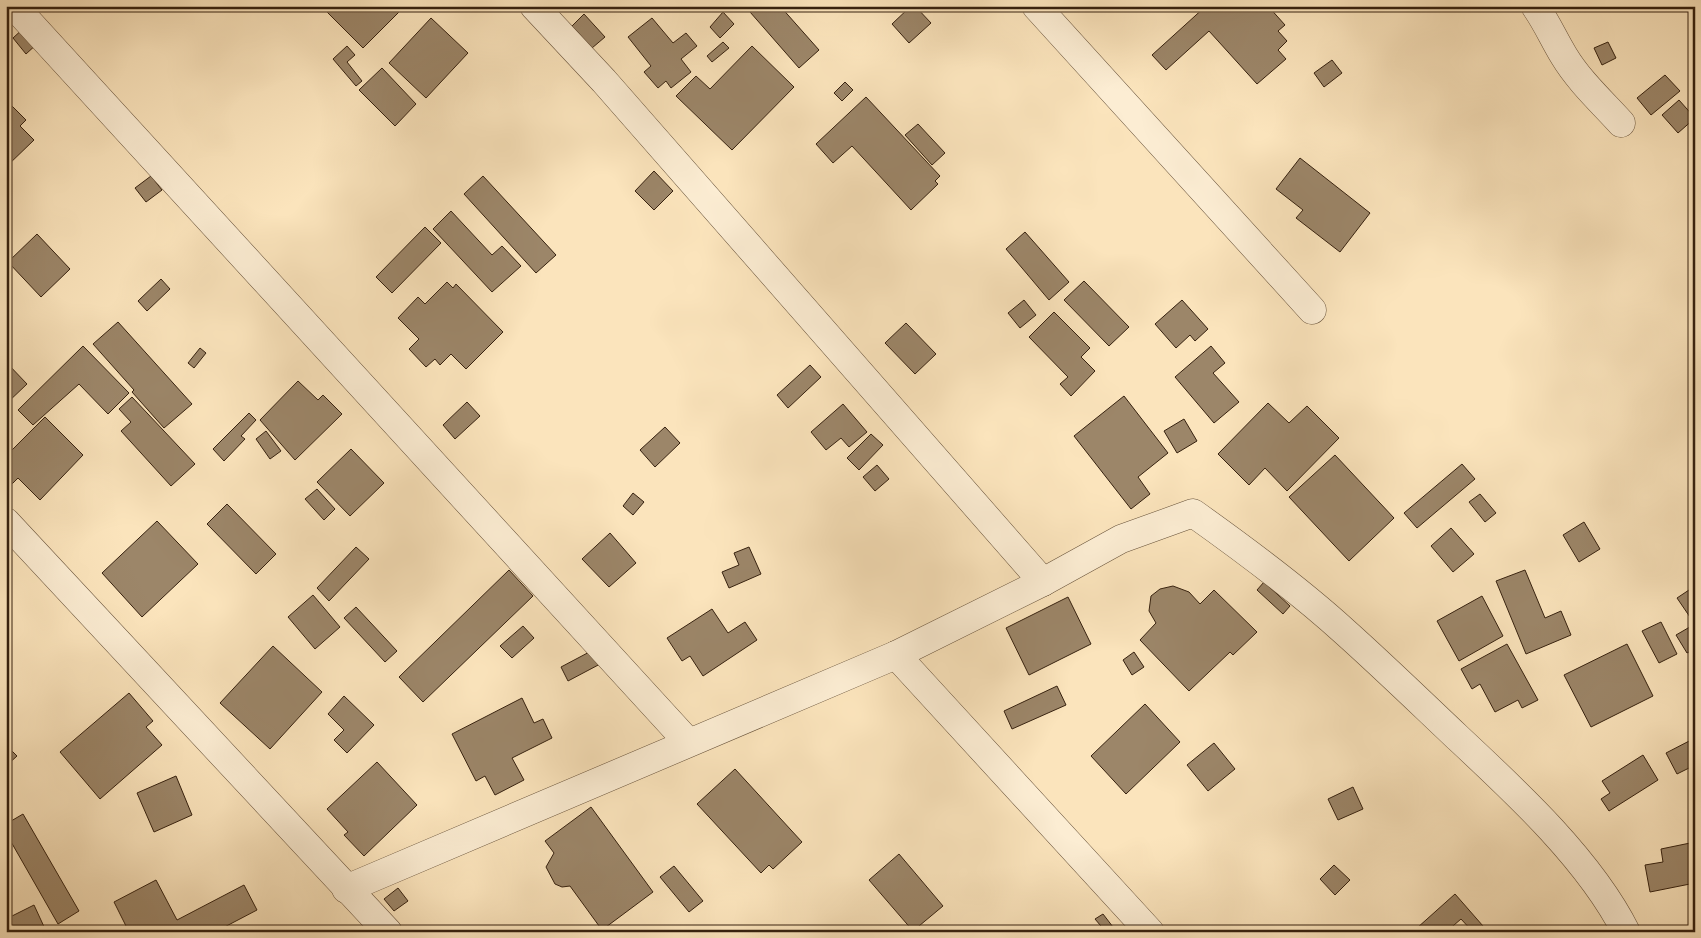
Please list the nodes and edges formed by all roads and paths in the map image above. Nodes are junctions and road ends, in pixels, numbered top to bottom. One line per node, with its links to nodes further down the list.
1 (14, 6): 10 (street)
2 (534, 6): 8 (street)
3 (1036, 6): 6 (street)
4 (1534, 6): 5 (street)
5 (1622, 123)
6 (1312, 310)
7 (6, 522): 11 (street)
8 (1044, 582): 9 (street); 14 (street)
9 (896, 655): 10 (street); 13 (street)
10 (688, 742): 11 (street)
11 (346, 889): 12 (street)
12 (388, 932)
13 (1150, 932)
14 (1626, 932)

